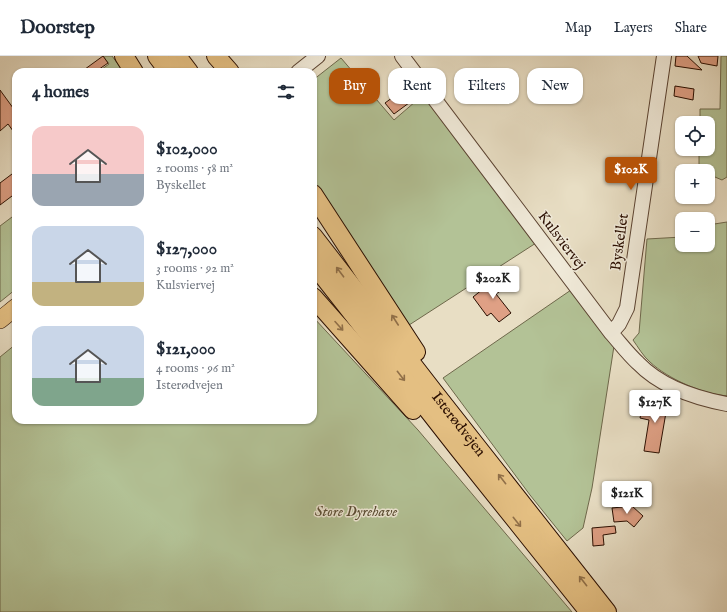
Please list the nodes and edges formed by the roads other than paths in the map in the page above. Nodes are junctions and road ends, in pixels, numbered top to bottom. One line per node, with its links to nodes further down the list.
1 (124, 56): 8 (highway)
2 (157, 56): 9 (highway)
3 (177, 56): 10 (highway)
4 (216, 56): 11 (highway)
5 (318, 56): 12 (street)
6 (402, 56): 19 (street, Kulsviervej)
7 (664, 56): 19 (street, Byskellet)
8 (132, 68)
9 (166, 68)
10 (186, 68)
11 (226, 68)
12 (303, 68)
13 (317, 200): 20 (highway, one-way to 13)
14 (317, 241): 20 (highway, Isterødvejen, one-way to 14)
15 (317, 268): 22 (highway, Isterødvejen, one-way to 22)
16 (317, 302): 22 (highway, one-way to 22)
17 (12, 310): 18 (main road)
18 (0, 320)
19 (611, 333): 21 (street, Kulsviervej)
20 (433, 391): 24 (highway, Isterødvejen, one-way to 20)
21 (727, 404)
22 (458, 448): 23 (highway, Isterødvejen, one-way to 23)
23 (589, 612)
24 (607, 612)

